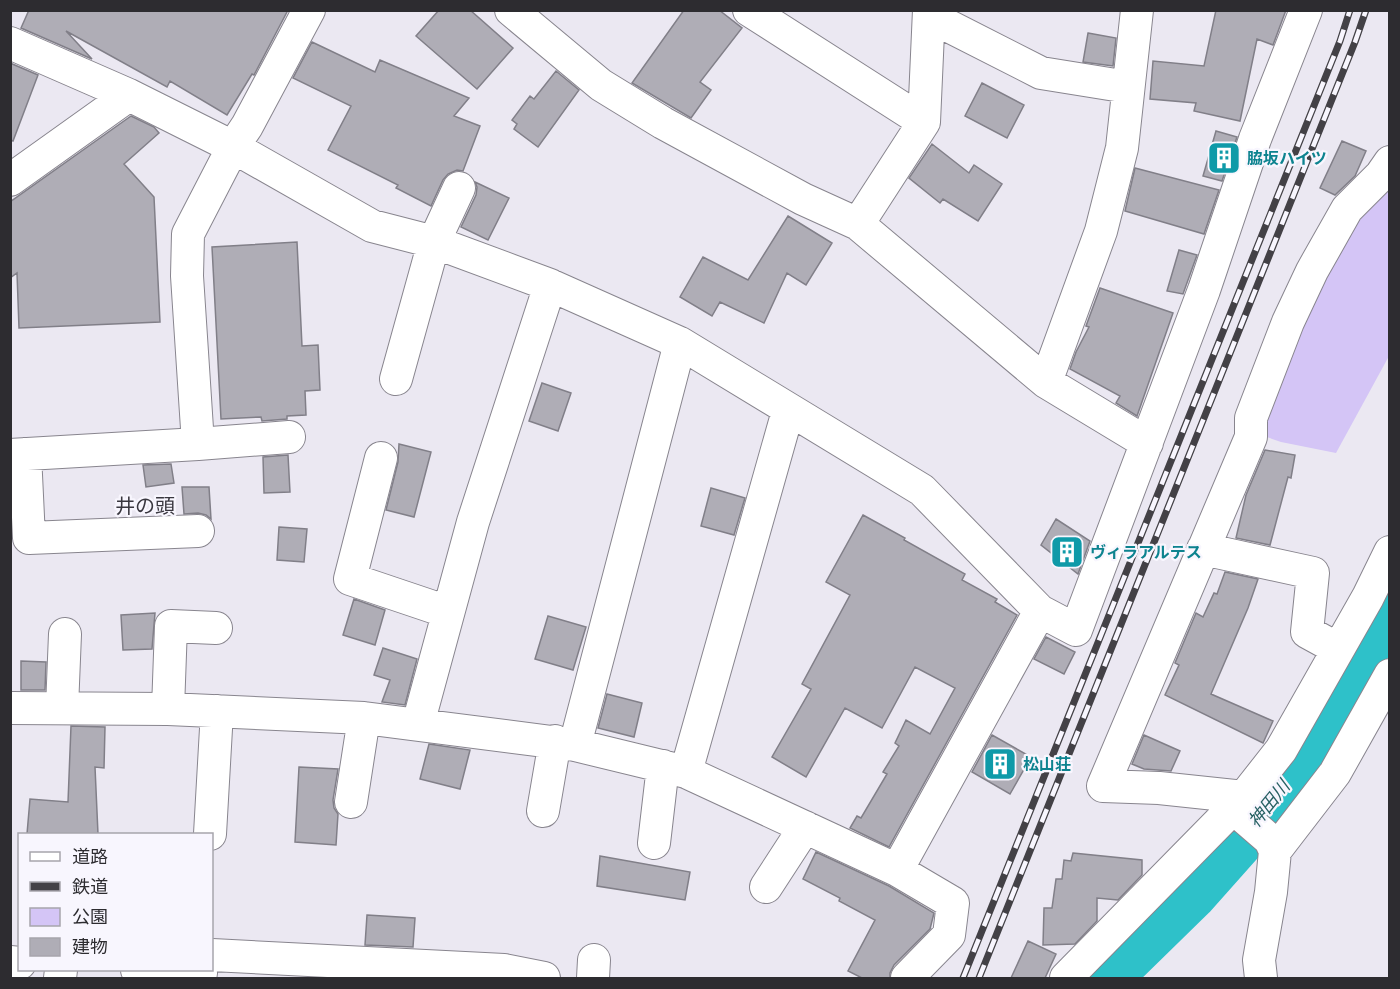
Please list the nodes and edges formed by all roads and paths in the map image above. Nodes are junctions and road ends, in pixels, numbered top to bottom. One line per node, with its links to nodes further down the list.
1 (309, 10): 11 (street)
2 (511, 10): 15 (street)
3 (749, 10): 10 (street)
4 (1137, 10): 8 (street)
5 (1306, 10): 23 (street)
6 (929, 13): 8 (street); 10 (street)
7 (10, 43): 9 (street)
8 (1128, 87): 20 (street)
9 (129, 95): 11 (street); 13 (street)
10 (924, 122): 15 (street)
11 (232, 147): 16 (street); 24 (street)
12 (1389, 162): 28 (street)
13 (10, 180)
14 (459, 188): 16 (street)
15 (858, 224): 20 (street)
16 (434, 242): 17 (street); 19 (street)
17 (550, 285): 18 (street); 31 (street)
18 (680, 344): 21 (street); 42 (street)
19 (396, 379)
20 (1046, 382): 23 (street)
21 (788, 411): 30 (street); 43 (street)
22 (289, 436): 24 (street)
23 (1147, 443): 30 (street)
24 (198, 444): 25 (street)
25 (18, 454): 27 (street)
26 (381, 458): 31 (street)
27 (198, 531)
28 (1203, 549): 34 (street); 45 (street)
29 (1389, 552): 34 (street)
30 (1040, 611): 51 (street)
31 (448, 612): 41 (street)
32 (216, 628): 38 (street)
33 (65, 634): 37 (street)
34 (1338, 650): 45 (street)
35 (1389, 675): 50 (street)
36 (10, 708): 37 (street)
37 (62, 708): 38 (street)
38 (168, 709): 39 (street)
39 (217, 711): 40 (street); 48 (street)
40 (364, 718): 41 (street); 44 (street)
41 (418, 724): 42 (street)
42 (565, 743): 43 (street); 46 (street)
43 (674, 769): 47 (street); 49 (street)
44 (351, 802)
45 (1238, 802): 50 (street); 56 (street)
46 (543, 810)
47 (805, 827): 51 (street); 52 (street)
48 (210, 833)
49 (654, 843)
50 (1273, 846): 57 (street)
51 (897, 870): 55 (street)
52 (766, 887)
53 (213, 969): 54 (street)
54 (544, 978)
55 (907, 978)
56 (1066, 978)
57 (1261, 978)

